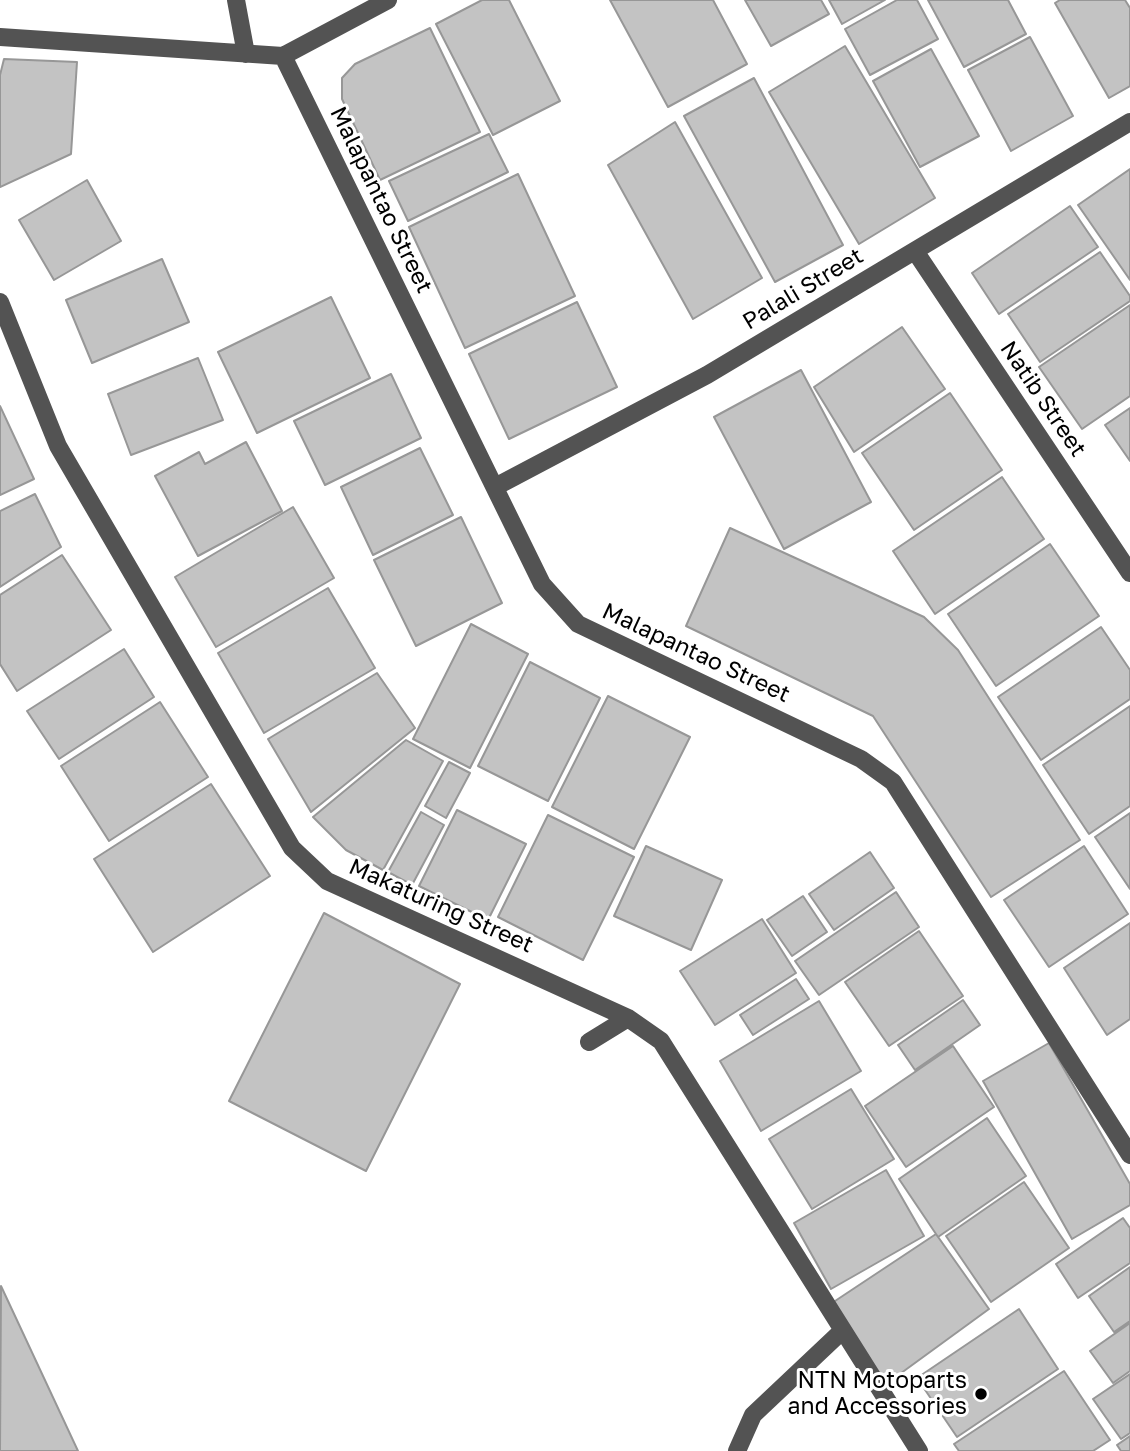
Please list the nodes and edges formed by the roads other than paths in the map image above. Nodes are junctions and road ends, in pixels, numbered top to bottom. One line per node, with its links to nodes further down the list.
1 (236, 0): 4 (street)
2 (387, 0): 5 (street)
3 (0, 37): 4 (street)
4 (246, 54): 5 (street)
5 (282, 56): 9 (street, Malapantao Street)
6 (1130, 122): 7 (street, Palali Street)
7 (915, 251): 9 (street, Palali Street); 10 (street, Natib Street)
8 (0, 302): 11 (street, Makaturing Street)
9 (495, 486): 13 (street, Malapantao Street)
10 (1130, 573)
11 (628, 1018): 12 (street); 14 (street, Makaturing Street)
12 (589, 1042)
13 (1130, 1156)
14 (842, 1331): 15 (street); 16 (street, Makaturing Street)
15 (737, 1451)
16 (919, 1451)

